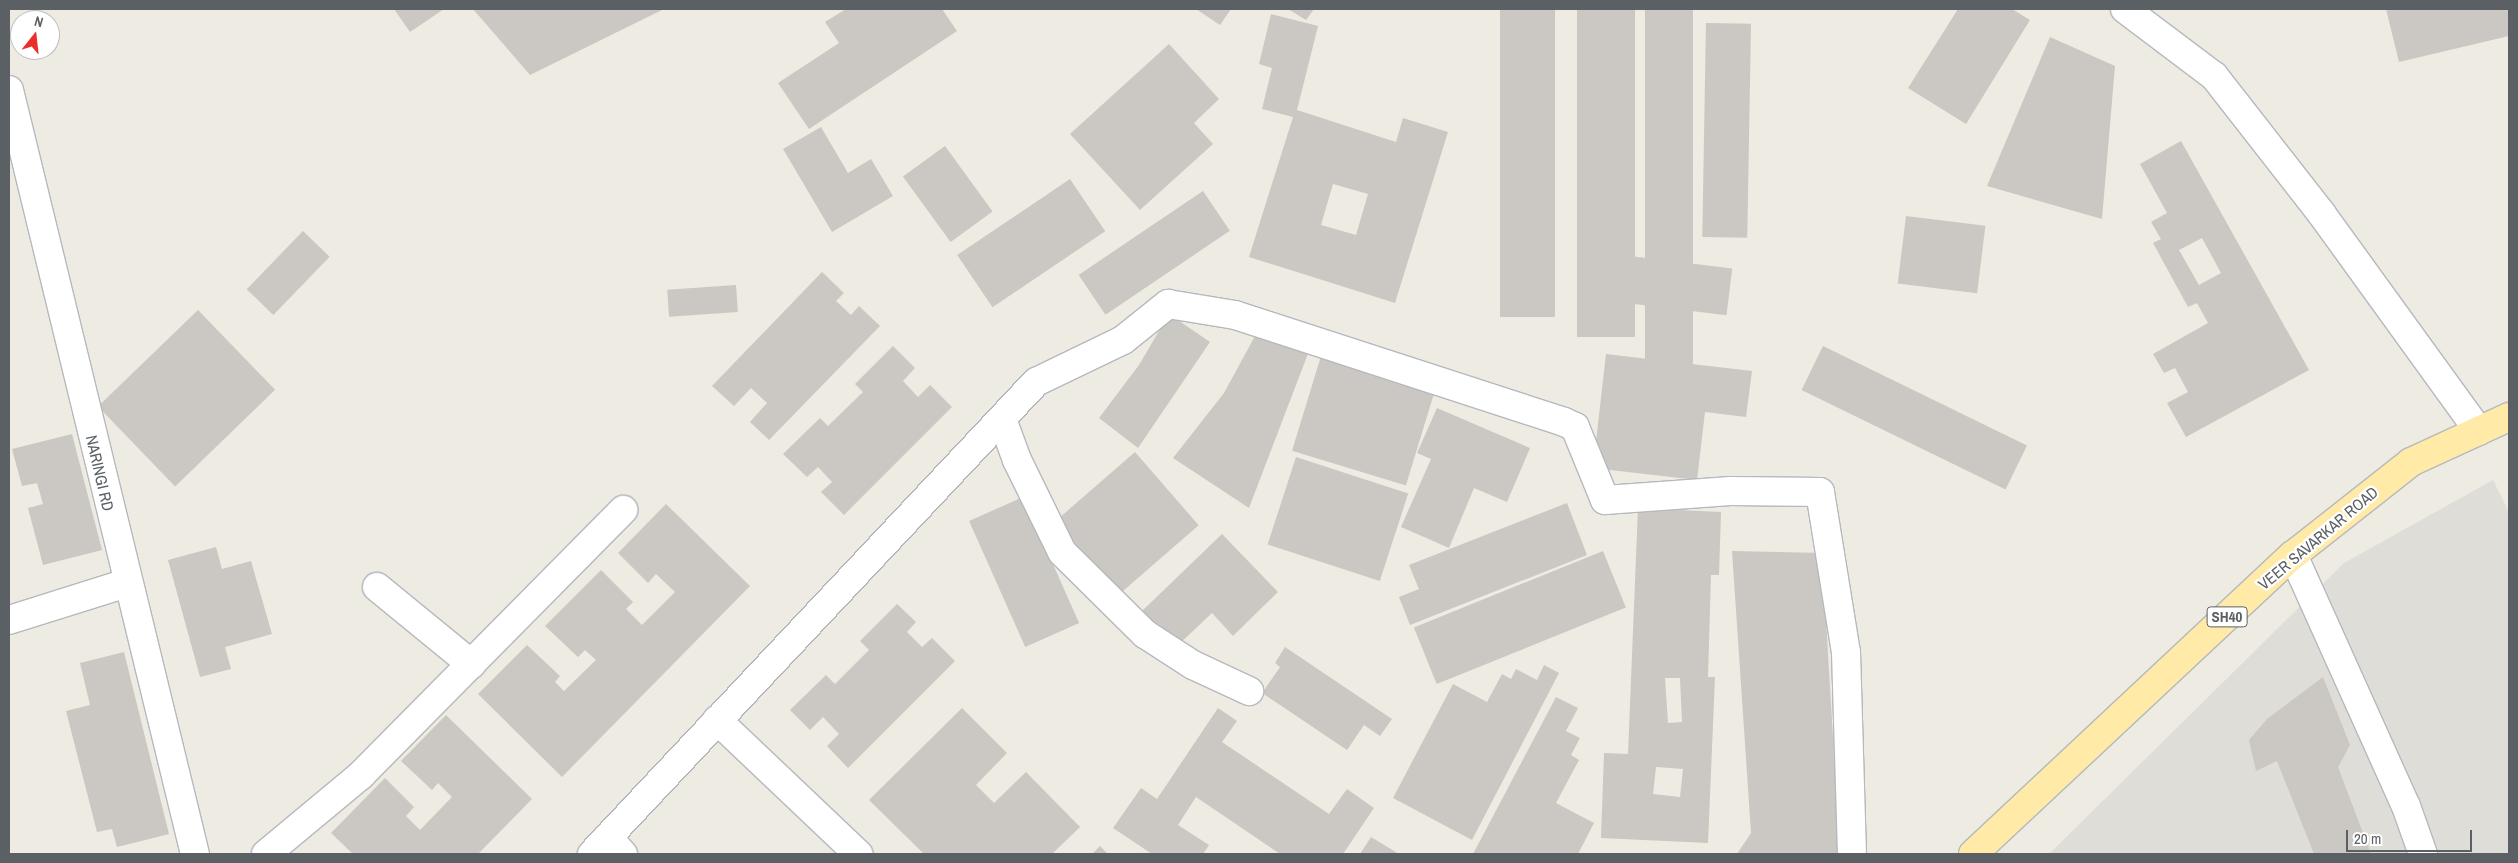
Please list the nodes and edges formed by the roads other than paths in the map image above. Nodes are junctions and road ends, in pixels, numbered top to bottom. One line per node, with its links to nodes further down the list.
1 (2125, 9): 5 (street)
2 (9, 90): 8 (street, NARINGI RD)
3 (2509, 417): 5 (main road, VEER SAVARKAR ROAD / SH40)
4 (1002, 419): 12 (street); 13 (street); 18 (street)
5 (2479, 431): 7 (main road, VEER SAVARKAR ROAD / SH40)
6 (623, 510): 11 (street)
7 (2293, 555): 19 (main road, VEER SAVARKAR ROAD / SH40); 20 (street)
8 (127, 583): 10 (street); 15 (street, NARINGI RD)
9 (377, 587): 11 (street)
10 (9, 620)
11 (470, 664): 16 (street)
12 (1248, 691)
13 (717, 720): 14 (street); 17 (street)
14 (608, 849)
15 (195, 854)
16 (266, 854)
17 (858, 854)
18 (1852, 854)
19 (1973, 854)
20 (2423, 854)

